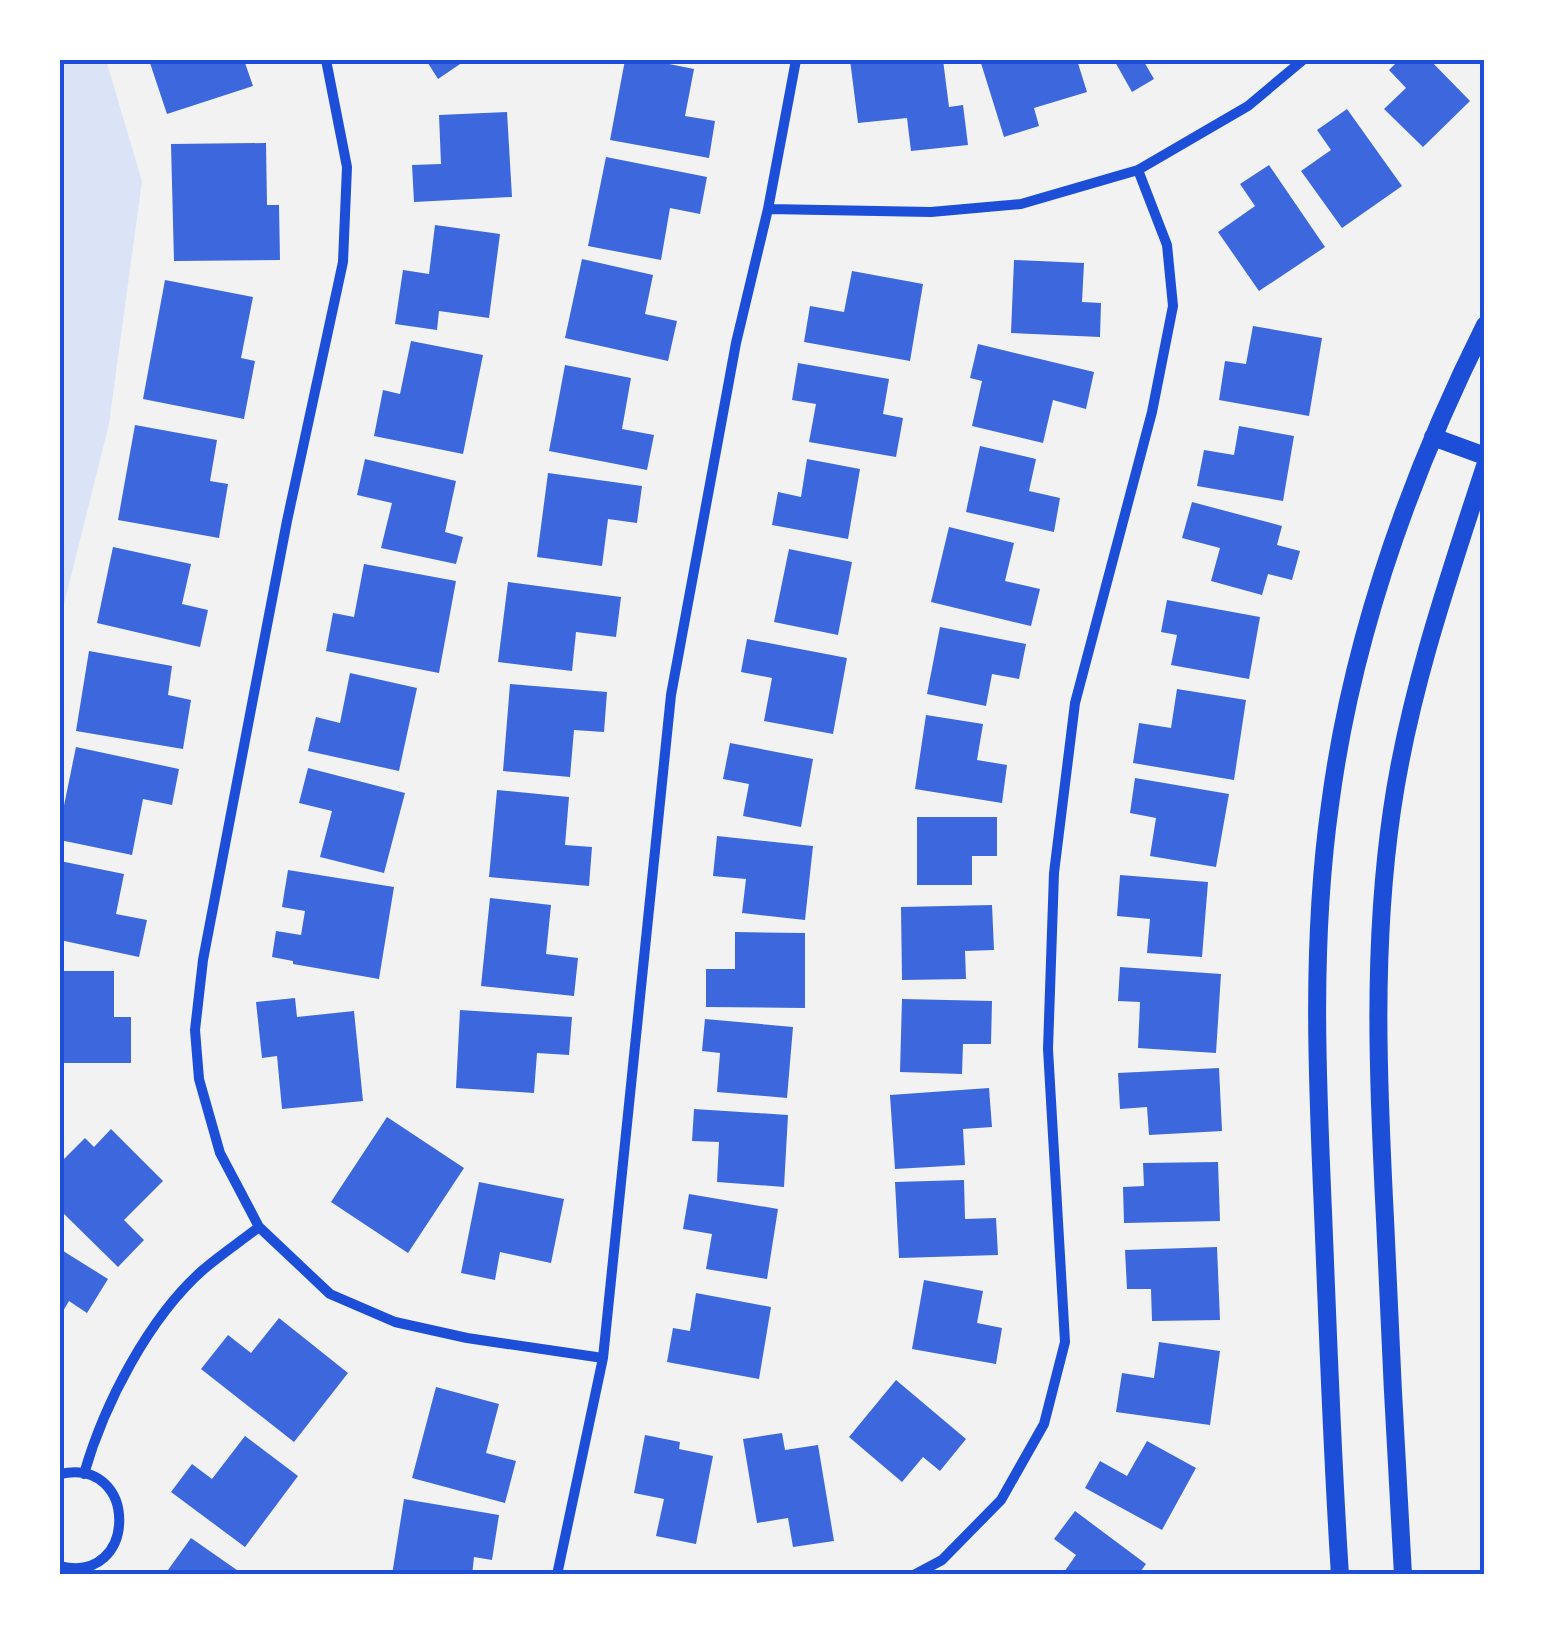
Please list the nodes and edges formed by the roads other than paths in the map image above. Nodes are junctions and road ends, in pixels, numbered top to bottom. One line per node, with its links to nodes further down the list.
1 (326, 60): 10 (street)
2 (796, 60): 5 (street)
3 (1303, 60): 4 (street)
4 (1138, 170): 5 (street); 16 (street)
5 (768, 209): 11 (street)
6 (1485, 325): 7 (street)
7 (1433, 437): 8 (street); 17 (street)
8 (1485, 456)
9 (1485, 466): 18 (street)
10 (260, 1227): 11 (street); 13 (street)
11 (604, 1358): 15 (street)
12 (60, 1474): 13 (street)
13 (84, 1474): 14 (street)
14 (60, 1566)
15 (557, 1575)
16 (914, 1575)
17 (1340, 1575)
18 (1403, 1575)

